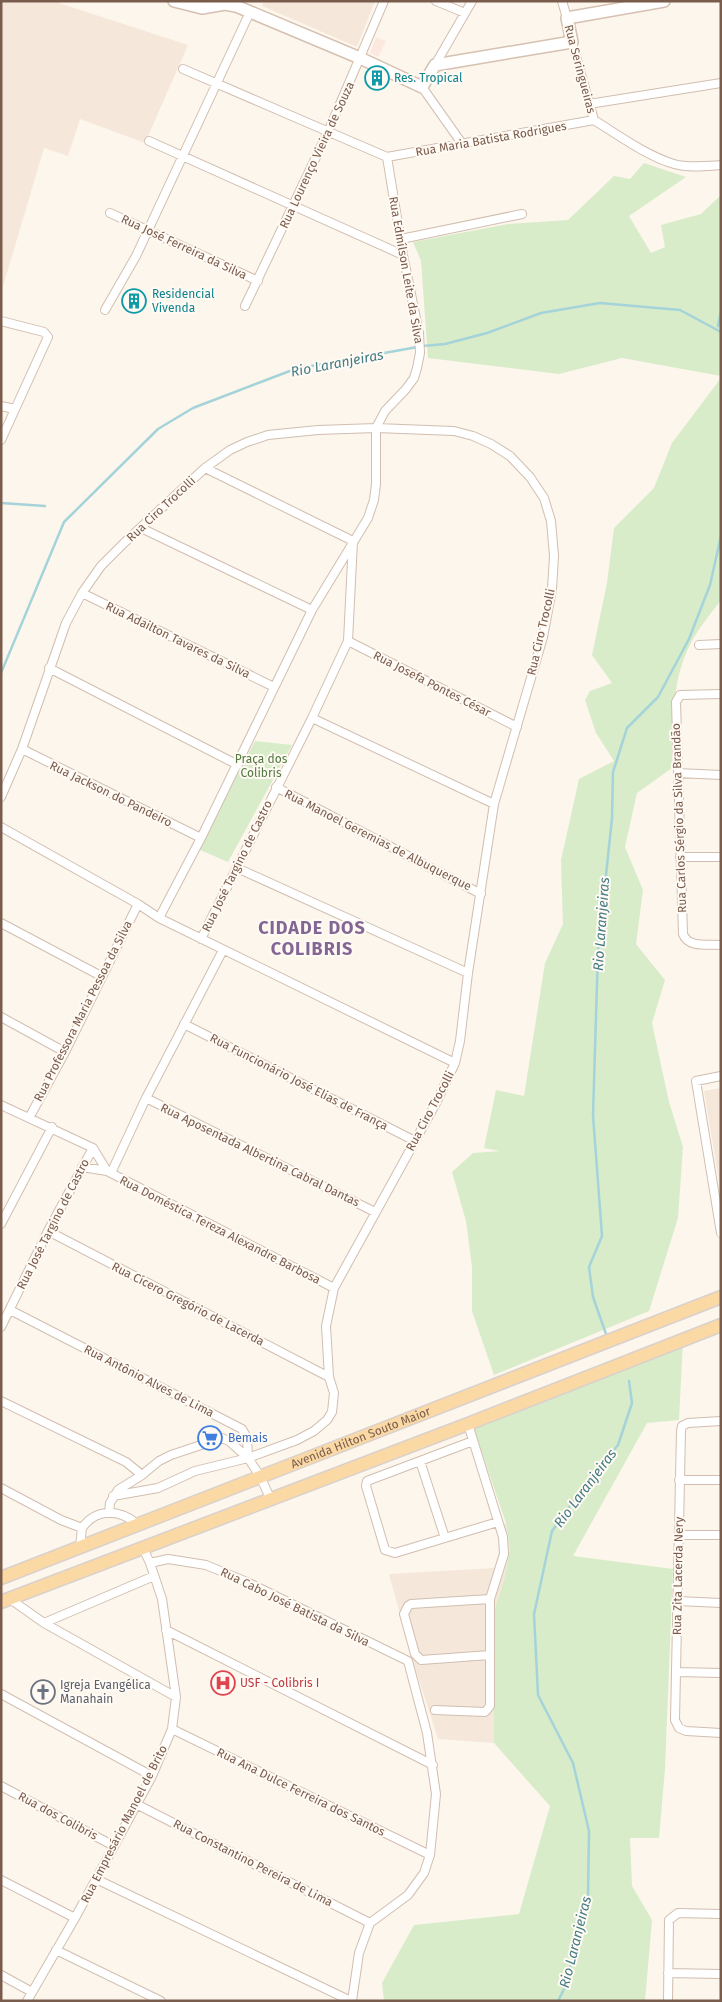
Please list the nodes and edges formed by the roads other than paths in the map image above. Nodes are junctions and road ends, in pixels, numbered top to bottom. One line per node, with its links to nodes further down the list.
1 (174, 1): 8 (main road)
2 (384, 1): 12 (street, Rua Lourenço Vieira de Souza)
3 (436, 1): 9 (street)
4 (472, 1): 9 (street)
5 (562, 1): 10 (street)
6 (664, 1): 7 (main road)
7 (636, 4): 10 (main road)
8 (253, 6): 12 (main road); 15 (street)
9 (465, 13): 13 (street)
10 (566, 18): 11 (main road, Rua Seringueiras)
11 (572, 42): 13 (main road); 18 (street, Rua Seringueiras)
12 (360, 58): 17 (main road); 20 (street, Rua Lourenço Vieira de Souza)
13 (436, 65): 17 (main road)
14 (182, 69): 15 (street)
15 (217, 83): 20 (street); 23 (street)
16 (721, 83): 18 (street)
17 (422, 87): 22 (street)
18 (589, 104): 19 (street, Rua Seringueiras)
19 (594, 120): 22 (street, Rua Maria Batista Rodrigues); 25 (street)
20 (328, 132): 24 (street); 26 (street, Rua Lourenço Vieira de Souza)
21 (149, 140): 23 (street)
22 (463, 145): 24 (street, Rua Maria Batista Rodrigues)
23 (183, 155): 26 (street); 29 (street)
24 (387, 158): 30 (street, Rua Edmílson Leite da Silva)
25 (721, 165)
26 (294, 206): 31 (street); 32 (street, Rua Lourenço Vieira de Souza)
27 (110, 213): 29 (street, Rua José Ferreira da Silva)
28 (522, 214): 30 (street)
29 (148, 230): 32 (street, Rua José Ferreira da Silva); 34 (street)
30 (401, 239): 31 (street, Rua Edmílson Leite da Silva)
31 (403, 255): 38 (street, Rua Edmílson Leite da Silva)
32 (258, 281): 33 (street, Rua Lourenço Vieira de Souza)
33 (245, 306)
34 (105, 310)
35 (1, 321): 37 (street)
36 (1, 406): 37 (street)
37 (14, 409): 39 (street)
38 (376, 428): 40 (street, Rua Ciro Trocolli); 42 (street); 52 (street, Rua Ciro Trocolli)
39 (1, 440)
40 (205, 468): 41 (street, Rua Ciro Trocolli); 42 (street)
41 (141, 528): 43 (street, Rua Ciro Trocolli); 44 (street)
42 (353, 541): 44 (street); 45 (street, Rua José Targino de Castro)
43 (82, 593): 48 (street, Rua Ciro Trocolli); 49 (street, Rua Adailton Tavares da Silva)
44 (312, 610): 49 (street)
45 (348, 641): 51 (street, Rua José Targino de Castro); 52 (street, Rua Josefa Pontes César)
46 (721, 644): 47 (street)
47 (699, 645)
48 (50, 668): 53 (street, Rua Ciro Trocolli); 54 (street)
49 (274, 687): 54 (street)
50 (721, 694): 55 (street, Rua Carlos Sérgio da Silva Brandão)
51 (312, 718): 57 (street, Rua José Targino de Castro); 59 (street)
52 (517, 727): 59 (street, Rua Ciro Trocolli)
53 (22, 749): 58 (street, Rua Ciro Trocolli); 61 (street, Rua Jackson do Pandeiro)
54 (238, 764): 61 (street)
55 (678, 774): 56 (street); 62 (street, Rua Carlos Sérgio da Silva Brandão)
56 (721, 775)
57 (276, 787): 64 (street, Rua José Targino de Castro); 65 (street, Rua Manoel Geremias de Albuquerque)
58 (1, 797)
59 (494, 804): 65 (street, Rua Ciro Trocolli)
60 (1, 827): 66 (street)
61 (201, 838): 67 (street)
62 (680, 857): 63 (street); 70 (street, Rua Carlos Sérgio da Silva Brandão)
63 (721, 858)
64 (237, 868): 69 (street, Rua José Targino de Castro); 72 (street)
65 (481, 894): 72 (street, Rua Ciro Trocolli)
66 (138, 904): 67 (street); 73 (street, Rua Professora Maria Pessoa da Silva)
67 (159, 918): 69 (street)
68 (1, 923): 73 (street)
69 (200, 939): 71 (street)
70 (721, 945)
71 (223, 950): 75 (street); 77 (street)
72 (468, 974): 77 (street, Rua Ciro Trocolli)
73 (101, 976): 76 (street, Rua Professora Maria Pessoa da Silva)
74 (1, 1017): 76 (street)
75 (184, 1024): 79 (street); 83 (street, Rua Funcionário José Elias de França)
76 (65, 1052): 81 (street, Rua Professora Maria Pessoa da Silva)
77 (455, 1063): 83 (street, Rua Ciro Trocolli)
78 (721, 1076): 92 (street)
79 (146, 1098): 86 (street); 89 (street, Rua Aposentada Albertina Cabral Dantas)
80 (1, 1105): 81 (street)
81 (29, 1118): 82 (street)
82 (52, 1127): 84 (street); 88 (street)
83 (415, 1140): 89 (street, Rua Ciro Trocolli)
84 (93, 1148): 85 (street, Rua José Targino de Castro); 86 (street, Rua Doméstica Tereza Alexandre Barbosa)
85 (82, 1167): 86 (street, Rua Doméstica Tereza Alexandre Barbosa); 91 (street, Rua José Targino de Castro)
86 (109, 1172): 93 (street, Rua Doméstica Tereza Alexandre Barbosa)
87 (1, 1206): 88 (street)
88 (9, 1210): 90 (street)
89 (375, 1212): 93 (street, Rua Ciro Trocolli)
90 (1, 1224)
91 (48, 1231): 95 (street, Rua José Targino de Castro); 98 (street, Rua Cícero Gregório de Lacerda)
92 (721, 1234)
93 (334, 1288): 98 (street, Rua Ciro Trocolli)
94 (721, 1297): 106 (main road, Avenida Hilton Souto Maior)
95 (10, 1310): 97 (street, Rua José Targino de Castro); 103 (street, Rua Antônio Alves de Lima)
96 (721, 1325): 101 (main road, Avenida Hilton Souto Maior)
97 (1, 1327)
98 (329, 1377): 103 (street, Rua Ciro Trocolli)
99 (1, 1401): 105 (street)
100 (721, 1421): 107 (street, Rua Zita Lacerda Nery)
101 (468, 1424): 102 (street); 111 (main road, Avenida Hilton Souto Maior)
102 (473, 1441): 104 (street); 113 (street)
103 (248, 1458): 105 (street); 106 (street, Rua Antônio Alves de Lima); 110 (street, Rua Ciro Trocolli)
104 (420, 1461): 118 (street); 118 (street)
105 (142, 1475): 110 (street)
106 (260, 1476): 111 (street, Rua Antônio Alves de Lima); 114 (main road, Avenida Hilton Souto Maior)
107 (679, 1480): 108 (street); 116 (street, Rua Zita Lacerda Nery)
108 (721, 1480)
109 (1, 1488): 115 (street)
110 (113, 1496): 112 (street)
111 (271, 1500): 120 (main road, Avenida Hilton Souto Maior)
112 (109, 1513): 114 (street); 115 (street)
113 (498, 1522): 118 (street); 126 (street)
114 (137, 1524): 119 (main road, Avenida Hilton Souto Maior)
115 (82, 1528): 119 (street)
116 (679, 1535): 117 (street); 128 (street, Rua Zita Lacerda Nery)
117 (721, 1535)
118 (445, 1538)
119 (80, 1547): 122 (main road, Avenida Hilton Souto Maior)
120 (143, 1548): 121 (street, Rua Empresário Manoel de Brito); 125 (main road, Avenida Hilton Souto Maior)
121 (150, 1563): 123 (street, Rua Empresário Manoel de Brito); 140 (street, Rua Cabo José Batista da Silva)
122 (33, 1566): 124 (main road, Avenida Hilton Souto Maior); 125 (main road)
123 (154, 1576): 130 (street); 131 (street, Rua Empresário Manoel de Brito)
124 (1, 1578)
125 (26, 1593): 127 (main road, Avenida Hilton Souto Maior)
126 (490, 1599): 132 (street); 132 (street)
127 (6, 1600): 130 (street)
128 (678, 1601): 129 (street); 133 (street, Rua Zita Lacerda Nery)
129 (721, 1603)
130 (44, 1623): 136 (street)
131 (166, 1630): 136 (street, Rua Empresário Manoel de Brito); 140 (street)
132 (490, 1655): 137 (street)
133 (676, 1672): 134 (street); 139 (street, Rua Zita Lacerda Nery)
134 (721, 1674)
135 (1, 1694): 141 (street)
136 (176, 1697): 138 (street, Rua Empresário Manoel de Brito)
137 (436, 1710)
138 (172, 1729): 141 (street, Rua Empresário Manoel de Brito); 145 (street, Rua Ana Dulce Ferreira dos Santos)
139 (721, 1733)
140 (433, 1765): 145 (street)
141 (152, 1776): 143 (street, Rua Empresário Manoel de Brito)
142 (1, 1786): 144 (street, Rua dos Colibris)
143 (136, 1804): 144 (street, Rua Empresário Manoel de Brito); 150 (street, Rua Constantino Pereira de Lima)
144 (114, 1846): 146 (street, Rua Empresário Manoel de Brito)
145 (430, 1855): 150 (street)
146 (96, 1879): 149 (street, Rua Empresário Manoel de Brito); 158 (street)
147 (1, 1880): 149 (street)
148 (721, 1914): 152 (street)
149 (75, 1918): 151 (street, Rua Empresário Manoel de Brito)
150 (370, 1923): 158 (street)
151 (56, 1950): 155 (street, Rua Empresário Manoel de Brito); 157 (street)
152 (668, 1973): 153 (street); 159 (street)
153 (721, 1974)
154 (1, 1975): 155 (street)
155 (32, 1992): 156 (street, Rua Empresário Manoel de Brito)
156 (27, 2001)
157 (161, 2001)
158 (352, 2001)
159 (668, 2001)

